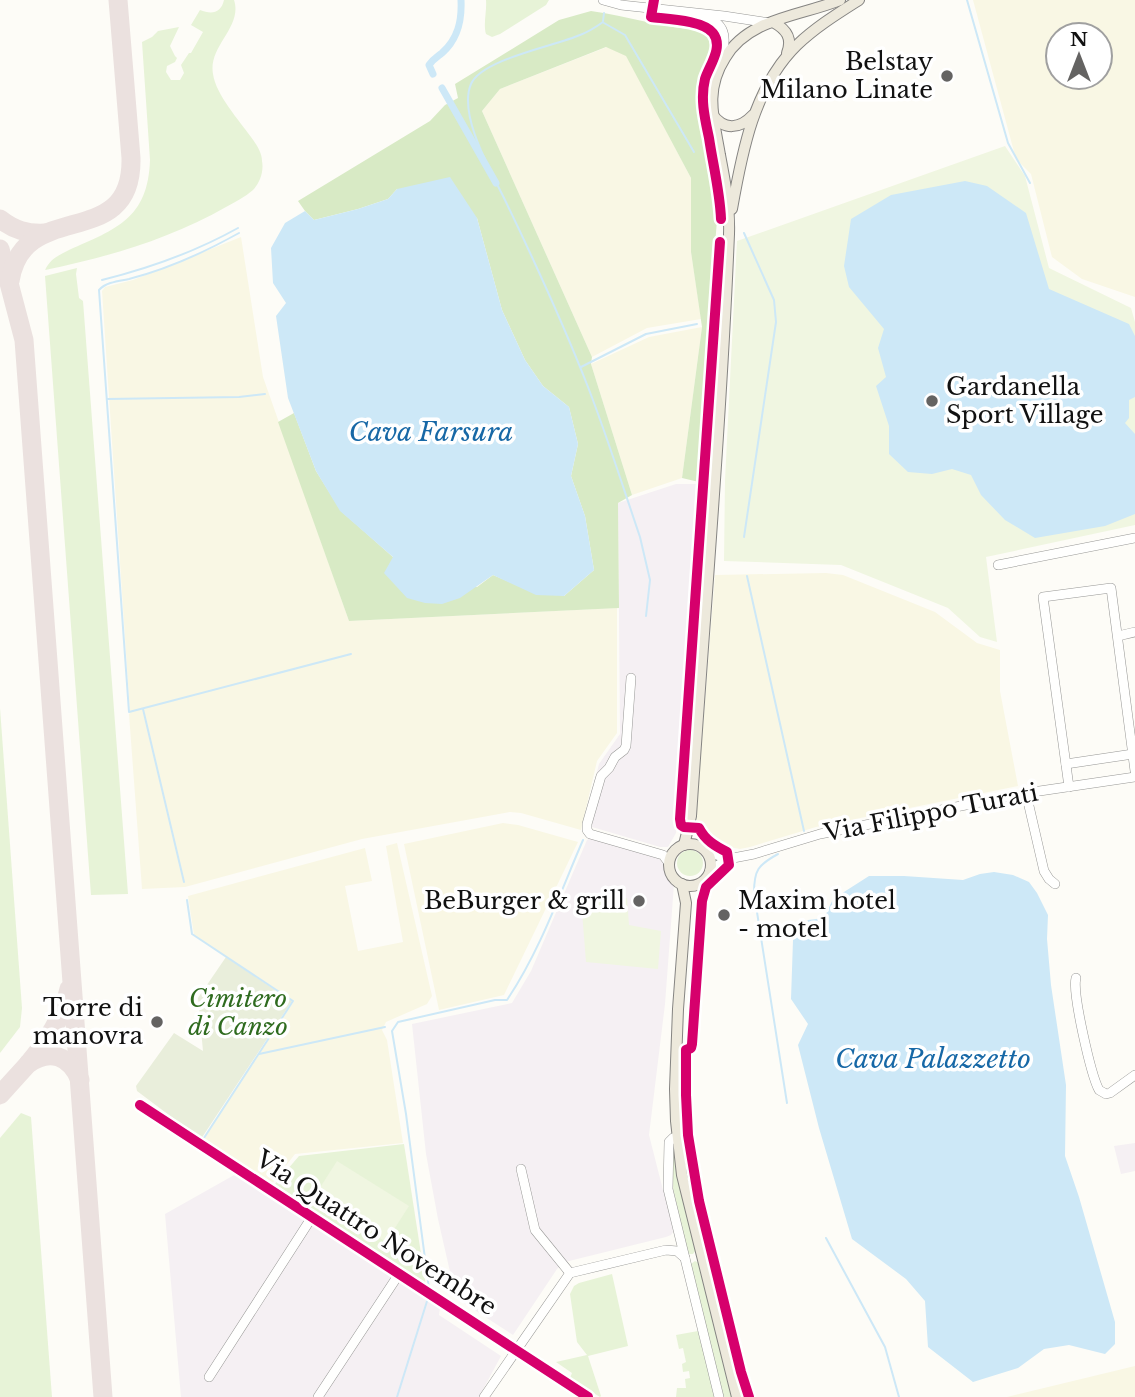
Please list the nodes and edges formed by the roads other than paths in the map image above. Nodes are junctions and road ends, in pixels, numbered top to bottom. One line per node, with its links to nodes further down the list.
1 (603, 0): 4 (street)
2 (840, 0): 5 (main road)
3 (859, 0): 6 (main road)
4 (679, 10): 5 (street); 7 (street)
5 (772, 23): 6 (main road); 7 (main road)
6 (785, 60): 9 (main road)
7 (716, 77): 8 (main road)
8 (712, 114): 9 (main road); 10 (main road)
9 (755, 114): 10 (main road)
10 (729, 229): 22 (main road)
11 (1135, 538): 12 (street)
12 (998, 565)
13 (1135, 632): 14 (street)
14 (1118, 636): 16 (street); 17 (street)
15 (631, 678): 25 (street)
16 (1133, 754): 17 (street); 18 (street)
17 (1066, 764): 20 (street)
18 (1135, 771)
19 (1135, 777): 20 (street, Via Filippo Turati)
20 (1069, 787): 21 (street, Via Filippo Turati)
21 (1026, 793): 26 (street, Via Filippo Turati); 29 (street)
22 (691, 816): 23 (main road); 24 (main road)
23 (679, 848): 24 (main road); 25 (street); 27 (main road)
24 (701, 848): 26 (street); 28 (main road)
25 (657, 852): 27 (street)
26 (728, 859): 28 (street, Via Filippo Turati)
27 (669, 863): 30 (main road)
28 (710, 870): 30 (main road)
29 (1055, 884)
30 (688, 885): 34 (main road)
31 (1076, 978): 32 (street)
32 (1135, 1075)
33 (140, 1105): 36 (street, Via Quattro Novembre)
34 (678, 1137): 37 (street); 39 (main road)
35 (521, 1168): 42 (street)
36 (312, 1217): 41 (street, Via Quattro Novembre); 44 (street)
37 (679, 1236): 38 (street); 40 (street)
38 (666, 1250): 40 (street); 42 (street)
39 (701, 1257): 40 (street); 45 (main road)
40 (685, 1259): 49 (street)
41 (399, 1273): 43 (street, Via Quattro Novembre); 46 (street)
42 (570, 1273): 43 (street)
43 (516, 1350): 47 (street); 48 (street, Via Quattro Novembre)
44 (209, 1377)
45 (736, 1394)
46 (318, 1397)
47 (484, 1397)
48 (588, 1397)
49 (719, 1397)

